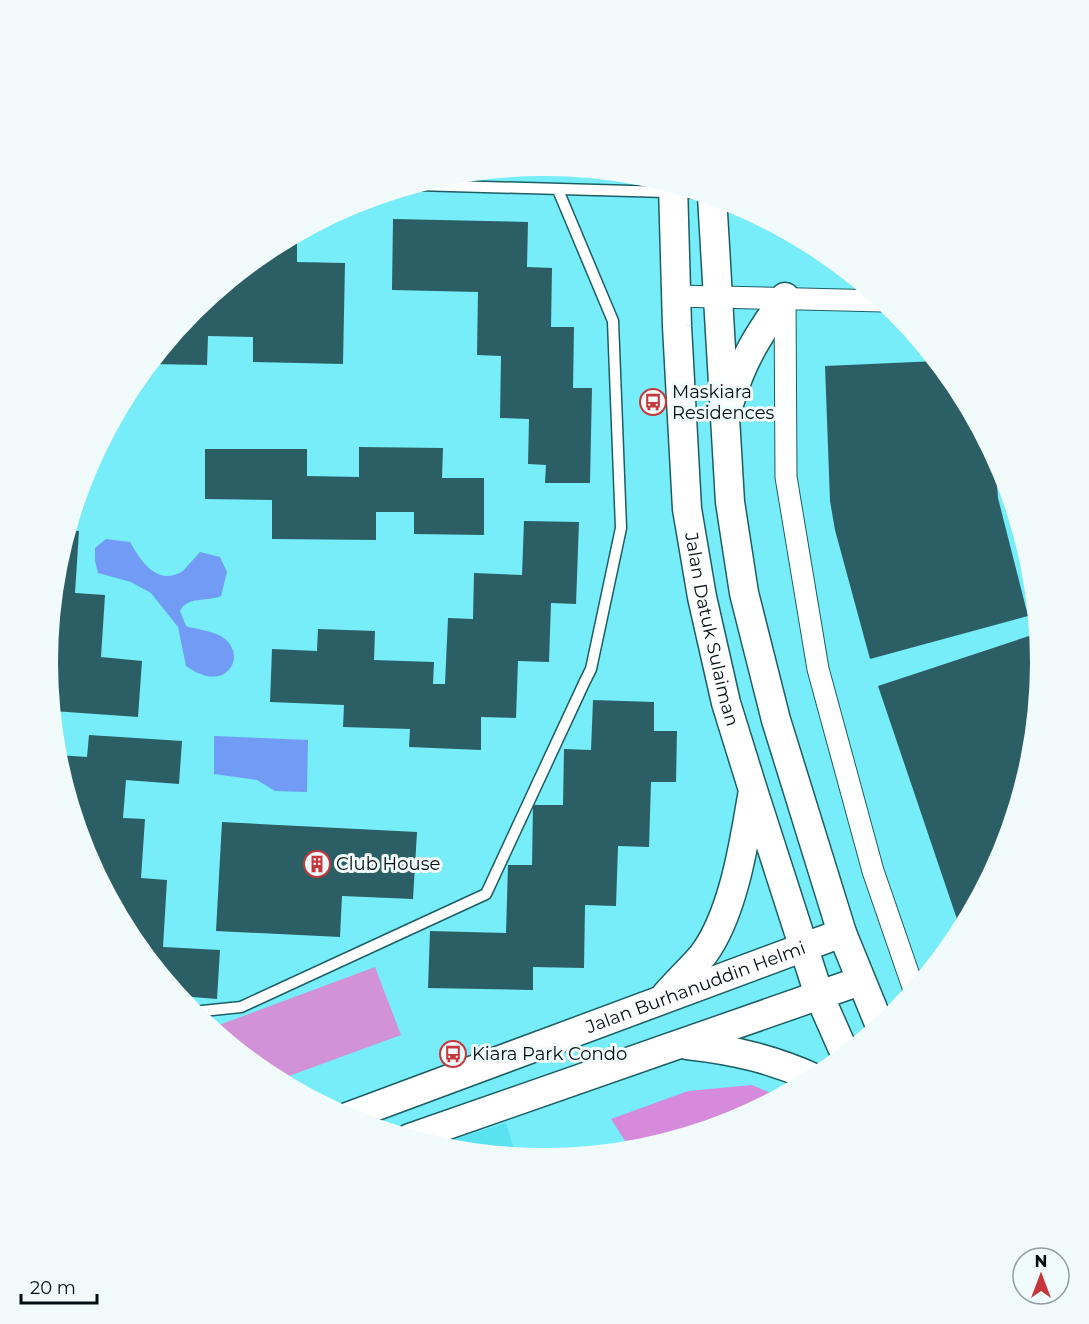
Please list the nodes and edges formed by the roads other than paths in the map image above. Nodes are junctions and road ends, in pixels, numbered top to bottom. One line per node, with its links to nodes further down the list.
1 (446, 186): 2 (lane)
2 (558, 190): 3 (lane); 18 (lane)
3 (658, 190)
4 (683, 197): 6 (main road, Jalan Datuk Sulaiman)
5 (713, 206): 7 (main road, Jalan Datuk Sulaiman)
6 (676, 296): 7 (street); 11 (main road, Jalan Datuk Sulaiman)
7 (718, 297): 8 (street); 10 (main road, Jalan Datuk Sulaiman)
8 (785, 297): 9 (street); 10 (main road); 15 (street)
9 (868, 300)
10 (725, 418): 12 (main road, Jalan Datuk Sulaiman)
11 (753, 790): 13 (main road, Jalan Datuk Sulaiman); 17 (main road)
12 (842, 933): 13 (main road, Jalan Burhanuddin Helmi); 14 (main road, Jalan Datuk Sulaiman)
13 (803, 947): 16 (main road, Jalan Datuk Sulaiman); 17 (main road, Jalan Burhanuddin Helmi)
14 (860, 981): 16 (main road); 19 (main road, Jalan Datuk Sulaiman)
15 (911, 981)
16 (819, 995): 20 (main road); 21 (main road, Jalan Datuk Sulaiman)
17 (661, 1000): 23 (main road, Jalan Burhanuddin Helmi)
18 (206, 1011)
19 (876, 1017)
20 (679, 1044): 22 (main road); 24 (main road)
21 (842, 1047)
22 (804, 1073)
23 (361, 1112)
24 (425, 1133)

